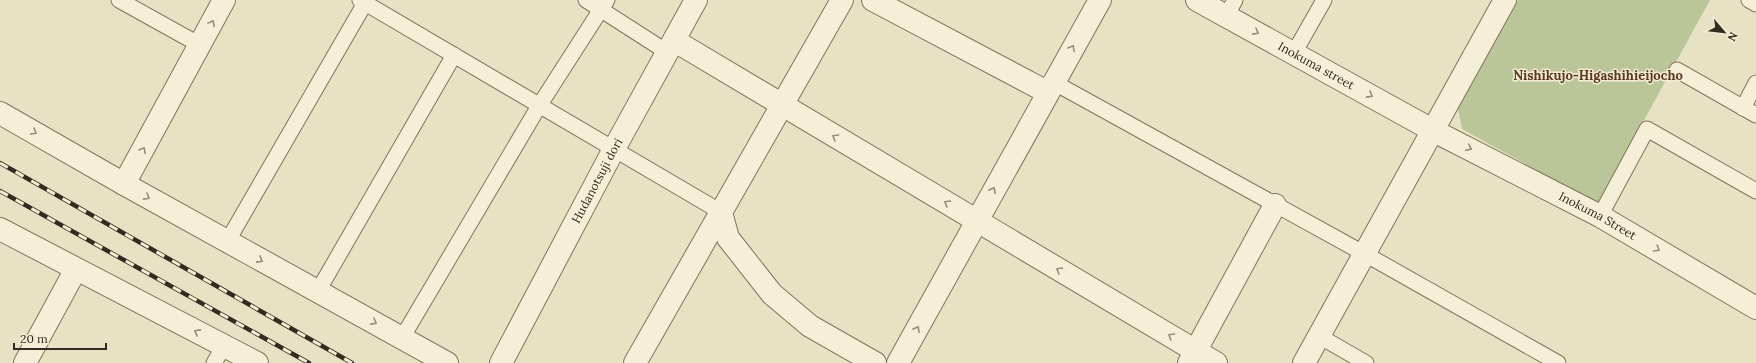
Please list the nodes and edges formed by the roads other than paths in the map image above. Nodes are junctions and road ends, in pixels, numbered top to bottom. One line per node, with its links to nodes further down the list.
1 (119, 0): 17 (lane)
2 (224, 0): 17 (street, one-way to 2)
3 (586, 0): 15 (lane)
4 (696, 0): 18 (street, Hudanotsuji dori)
5 (842, 0): 25 (street)
6 (873, 0): 23 (street)
7 (1100, 0): 23 (street, one-way to 7)
8 (1198, 0): 16 (street, Inokuma street)
9 (1324, 0): 19 (lane)
10 (1505, 0): 29 (street)
11 (1749, 0): 13 (lane)
12 (363, 1): 14 (lane); 38 (lane)
13 (1756, 4)
14 (381, 5): 20 (lane)
15 (604, 5): 18 (lane); 24 (lane)
16 (1231, 8): 19 (street, Inokuma street, one-way to 19)
17 (200, 45): 31 (street, one-way to 17)
18 (671, 47): 25 (street); 30 (street, Hudanotsuji dori)
19 (1294, 53): 29 (street, Inokuma street, one-way to 29)
20 (454, 55): 24 (lane); 41 (lane)
21 (1677, 70): 26 (lane)
22 (1756, 83): 26 (lane)
23 (1050, 87): 33 (lane); 36 (street, one-way to 23)
24 (539, 106): 30 (lane); 44 (lane)
25 (782, 106): 34 (street); 36 (street, one-way to 25)
26 (1743, 108): 28 (lane)
27 (0, 113): 31 (street, one-way to 31)
28 (1756, 115)
29 (1434, 131): 35 (street, Inokuma Street, one-way to 35); 39 (street)
30 (614, 149): 34 (lane); 51 (street, Hudanotsuji dori)
31 (124, 184): 38 (street, one-way to 38)
32 (1756, 192): 35 (lane)
33 (1275, 204): 39 (lane); 46 (street)
34 (721, 212): 47 (street); 52 (street)
35 (1600, 216): 42 (street, Inokuma Street, one-way to 42)
36 (976, 221): 46 (street, one-way to 36); 53 (street, one-way to 36)
37 (0, 229): 40 (street)
38 (228, 242): 41 (street, one-way to 41)
39 (1365, 254): 43 (street); 57 (lane)
40 (76, 269): 45 (street, one-way to 40); 48 (street)
41 (318, 291): 44 (street, one-way to 44)
42 (1756, 308)
43 (1319, 336): 55 (street); 56 (lane)
44 (402, 338): 50 (street)
45 (219, 354): 49 (street)
46 (1192, 357): 54 (street)
47 (638, 362)
48 (25, 363)
49 (257, 363)
50 (447, 363)
51 (501, 363)
52 (875, 363)
53 (898, 363)
54 (1216, 363)
55 (1304, 363)
56 (1366, 363)
57 (1558, 363)

